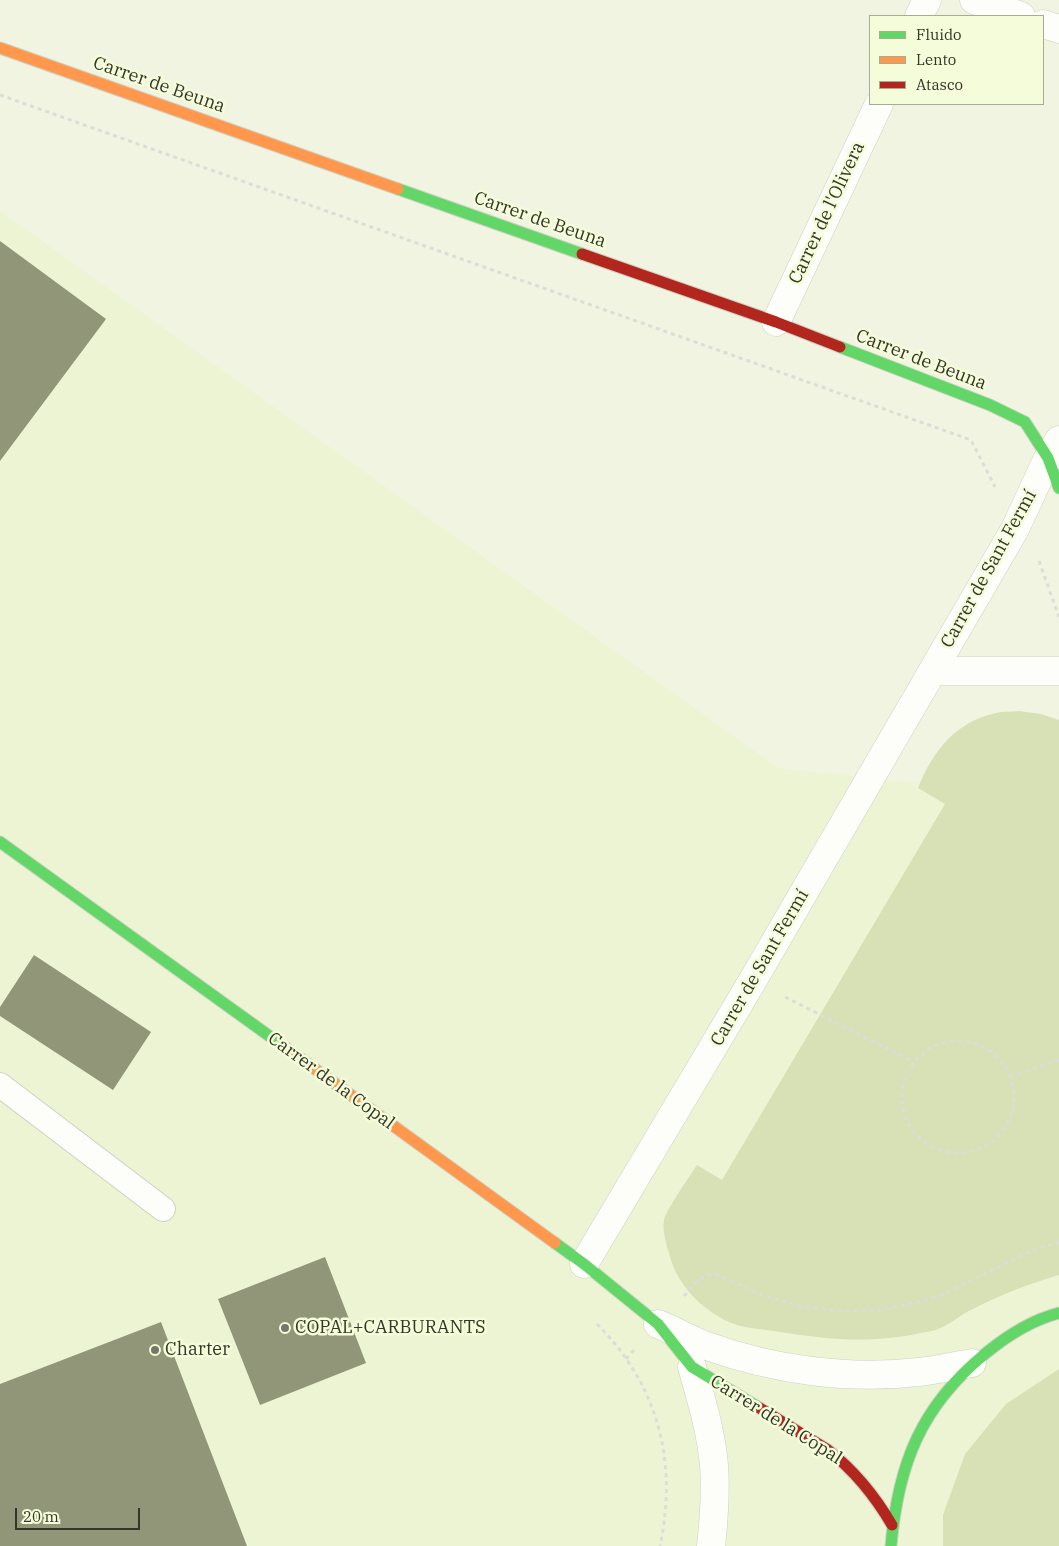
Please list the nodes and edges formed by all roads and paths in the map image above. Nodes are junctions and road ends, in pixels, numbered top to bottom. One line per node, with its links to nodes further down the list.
1 (927, 0): 3 (street)
2 (974, 0): 4 (street)
3 (920, 15)
4 (1018, 15)
5 (1044, 24): 6 (street)
6 (1059, 30)
7 (0, 48): 10 (street, Carrer de Beuna)
8 (0, 95): 13 (path)
9 (878, 105): 10 (street, Carrer de l'Olivera)
10 (776, 322): 11 (street, Carrer de Beuna)
11 (1054, 448): 12 (street, Carrer de Beuna); 13 (street, Carrer de Sant Fermí)
12 (1059, 488)
13 (1015, 529): 14 (path); 15 (street, Carrer de Sant Fermí)
14 (1059, 617)
15 (933, 671): 16 (street, Carrer de Sant Fermí); 18 (street, Carrer de Sant Fermí)
16 (1059, 671)
17 (0, 842): 25 (street, Carrer de la Copal)
18 (753, 980): 20 (path); 25 (street, Carrer de Sant Fermí)
19 (1059, 1060): 21 (path)
20 (914, 1062): 21 (path); 21 (path)
21 (1010, 1076)
22 (0, 1085): 23 (lane)
23 (164, 1209)
24 (1059, 1242): 28 (path)
25 (584, 1264): 28 (street, Carrer de la Copal)
26 (1059, 1313): 30 (street)
27 (594, 1321): 29 (path)
28 (658, 1324): 29 (path); 30 (street, Carrer de la Copal); 31 (street, Carrer de la Copal)
29 (626, 1359): 33 (path)
30 (972, 1363): 32 (street)
31 (692, 1367): 32 (street, Carrer de la Copal); 34 (street, Carrer de la Copal)
32 (892, 1525): 35 (street)
33 (660, 1546)
34 (711, 1546)
35 (891, 1546)

